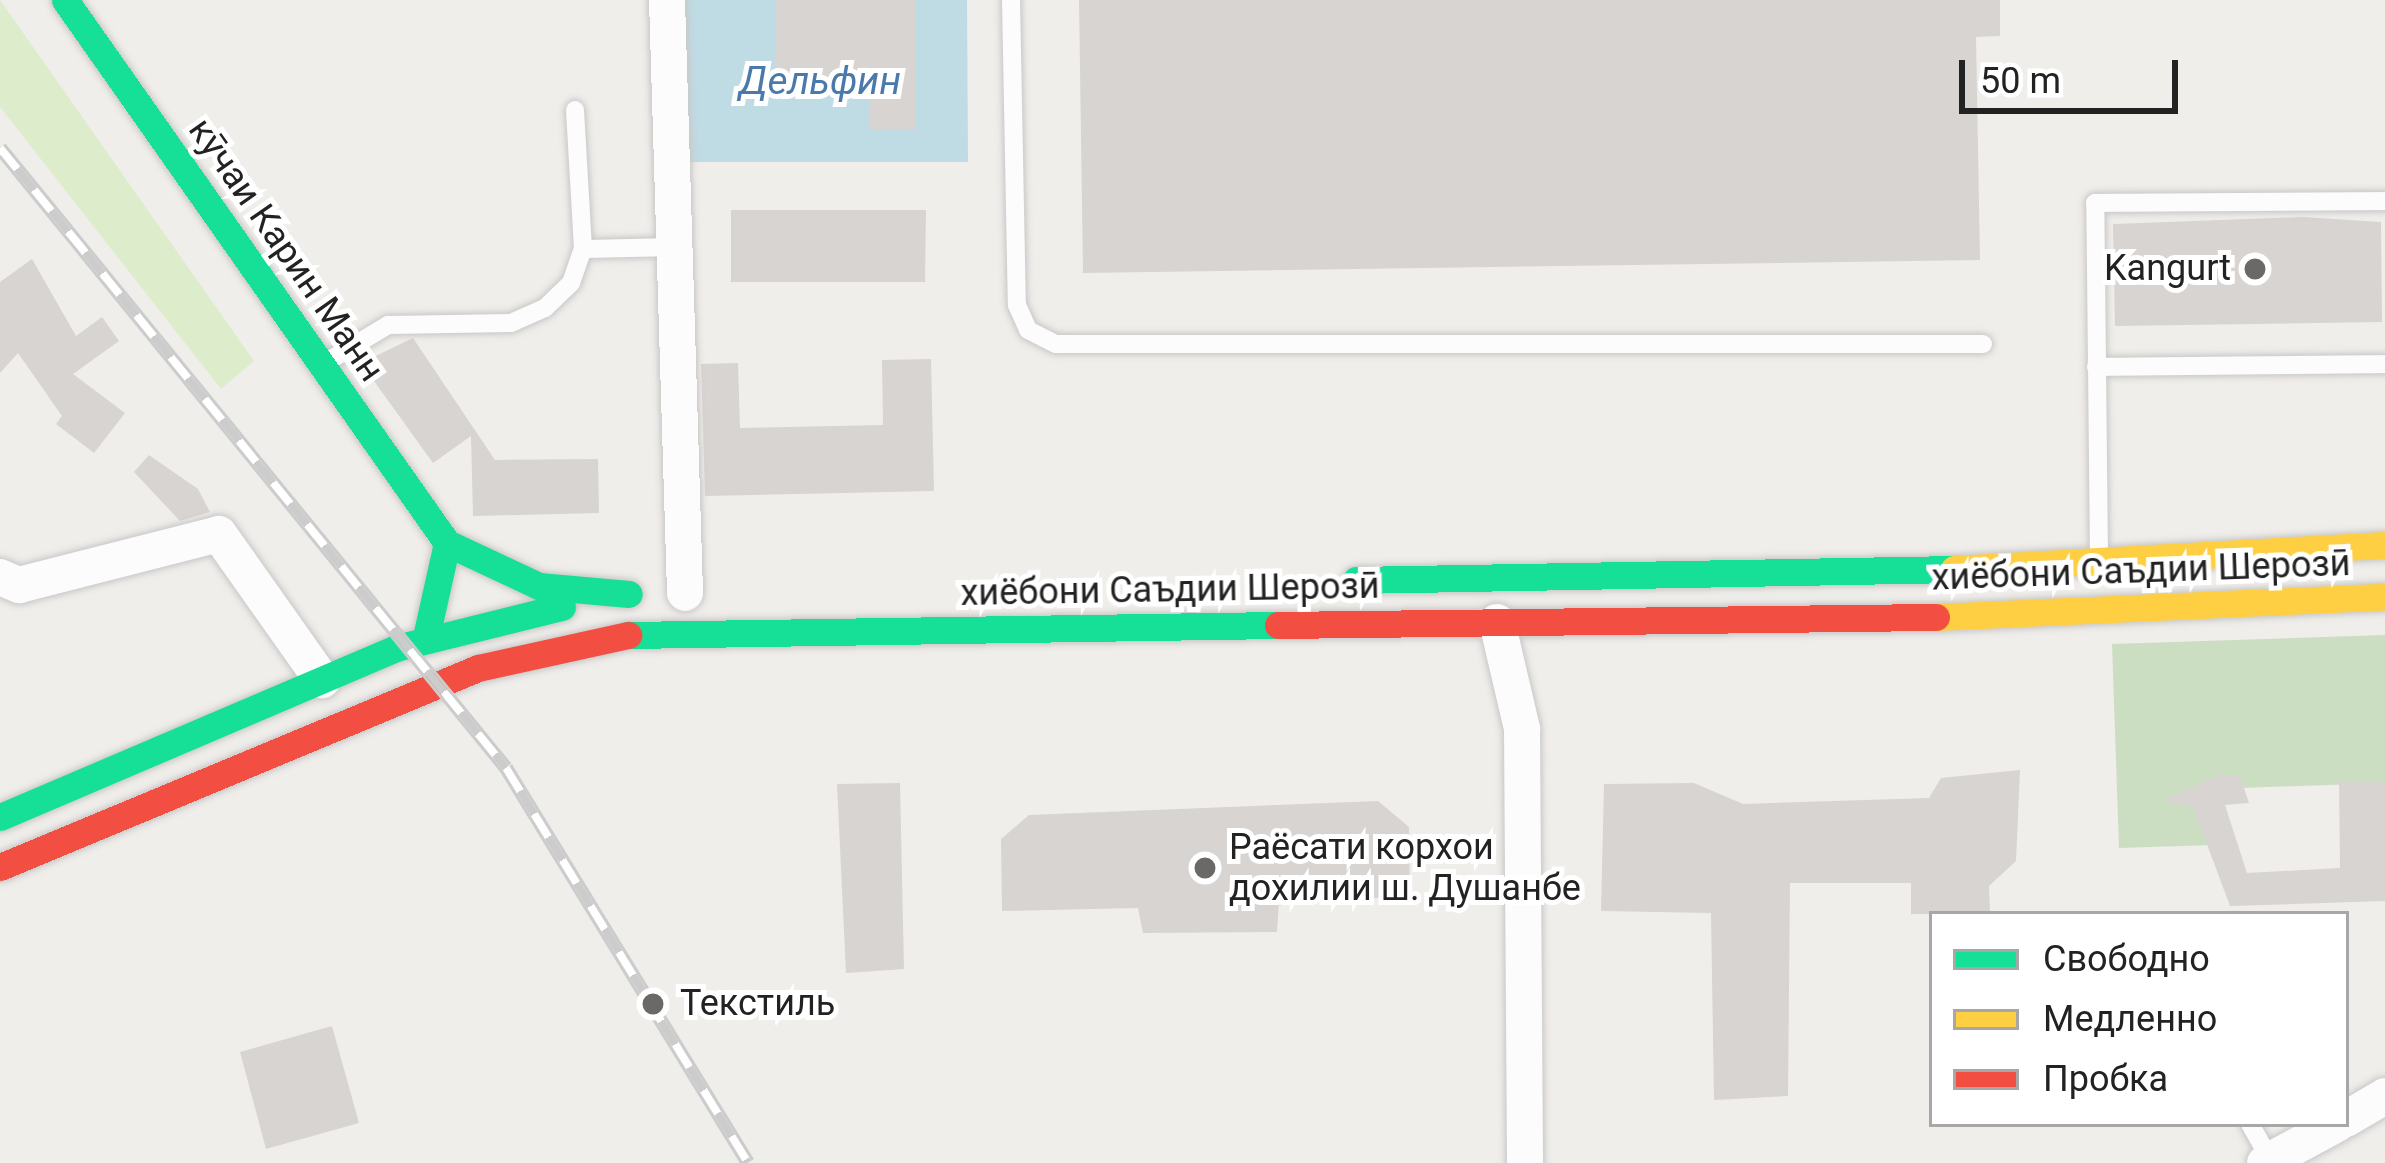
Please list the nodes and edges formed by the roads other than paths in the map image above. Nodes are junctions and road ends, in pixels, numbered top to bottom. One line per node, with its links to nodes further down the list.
1 (65, 0): 9 (main road, кӯчаи Карин Манн)
2 (667, 0): 6 (street)
3 (1011, 0): 8 (lane)
4 (575, 110): 7 (lane)
5 (2385, 200): 11 (lane)
6 (677, 247): 7 (lane); 17 (street)
7 (583, 249): 9 (lane)
8 (1982, 344)
9 (323, 364): 12 (main road, кӯчаи Карин Манн)
10 (2385, 364): 11 (lane)
11 (2096, 367): 14 (lane)
12 (447, 543): 18 (main road); 21 (main road)
13 (2385, 545): 14 (main road, хиёбони Саъдии Шерозӣ)
14 (2099, 566): 16 (main road, хиёбони Саъдии Шерозӣ)
15 (0, 577): 22 (street)
16 (1332, 581)
17 (697, 593): 18 (main road)
18 (629, 594): 21 (main road)
19 (2385, 597): 20 (main road, хиёбони Саъдии Шерозӣ)
20 (1497, 622): 24 (main road, хиёбони Саъдии Шерозӣ); 30 (street)
21 (426, 637): 22 (main road)
22 (322, 680): 23 (main road)
23 (0, 817)
24 (0, 867)
25 (2385, 1096): 26 (street)
26 (2349, 1117)
27 (2251, 1127): 29 (lane)
28 (2332, 1127): 29 (street)
29 (2268, 1162)
30 (1525, 1163)

